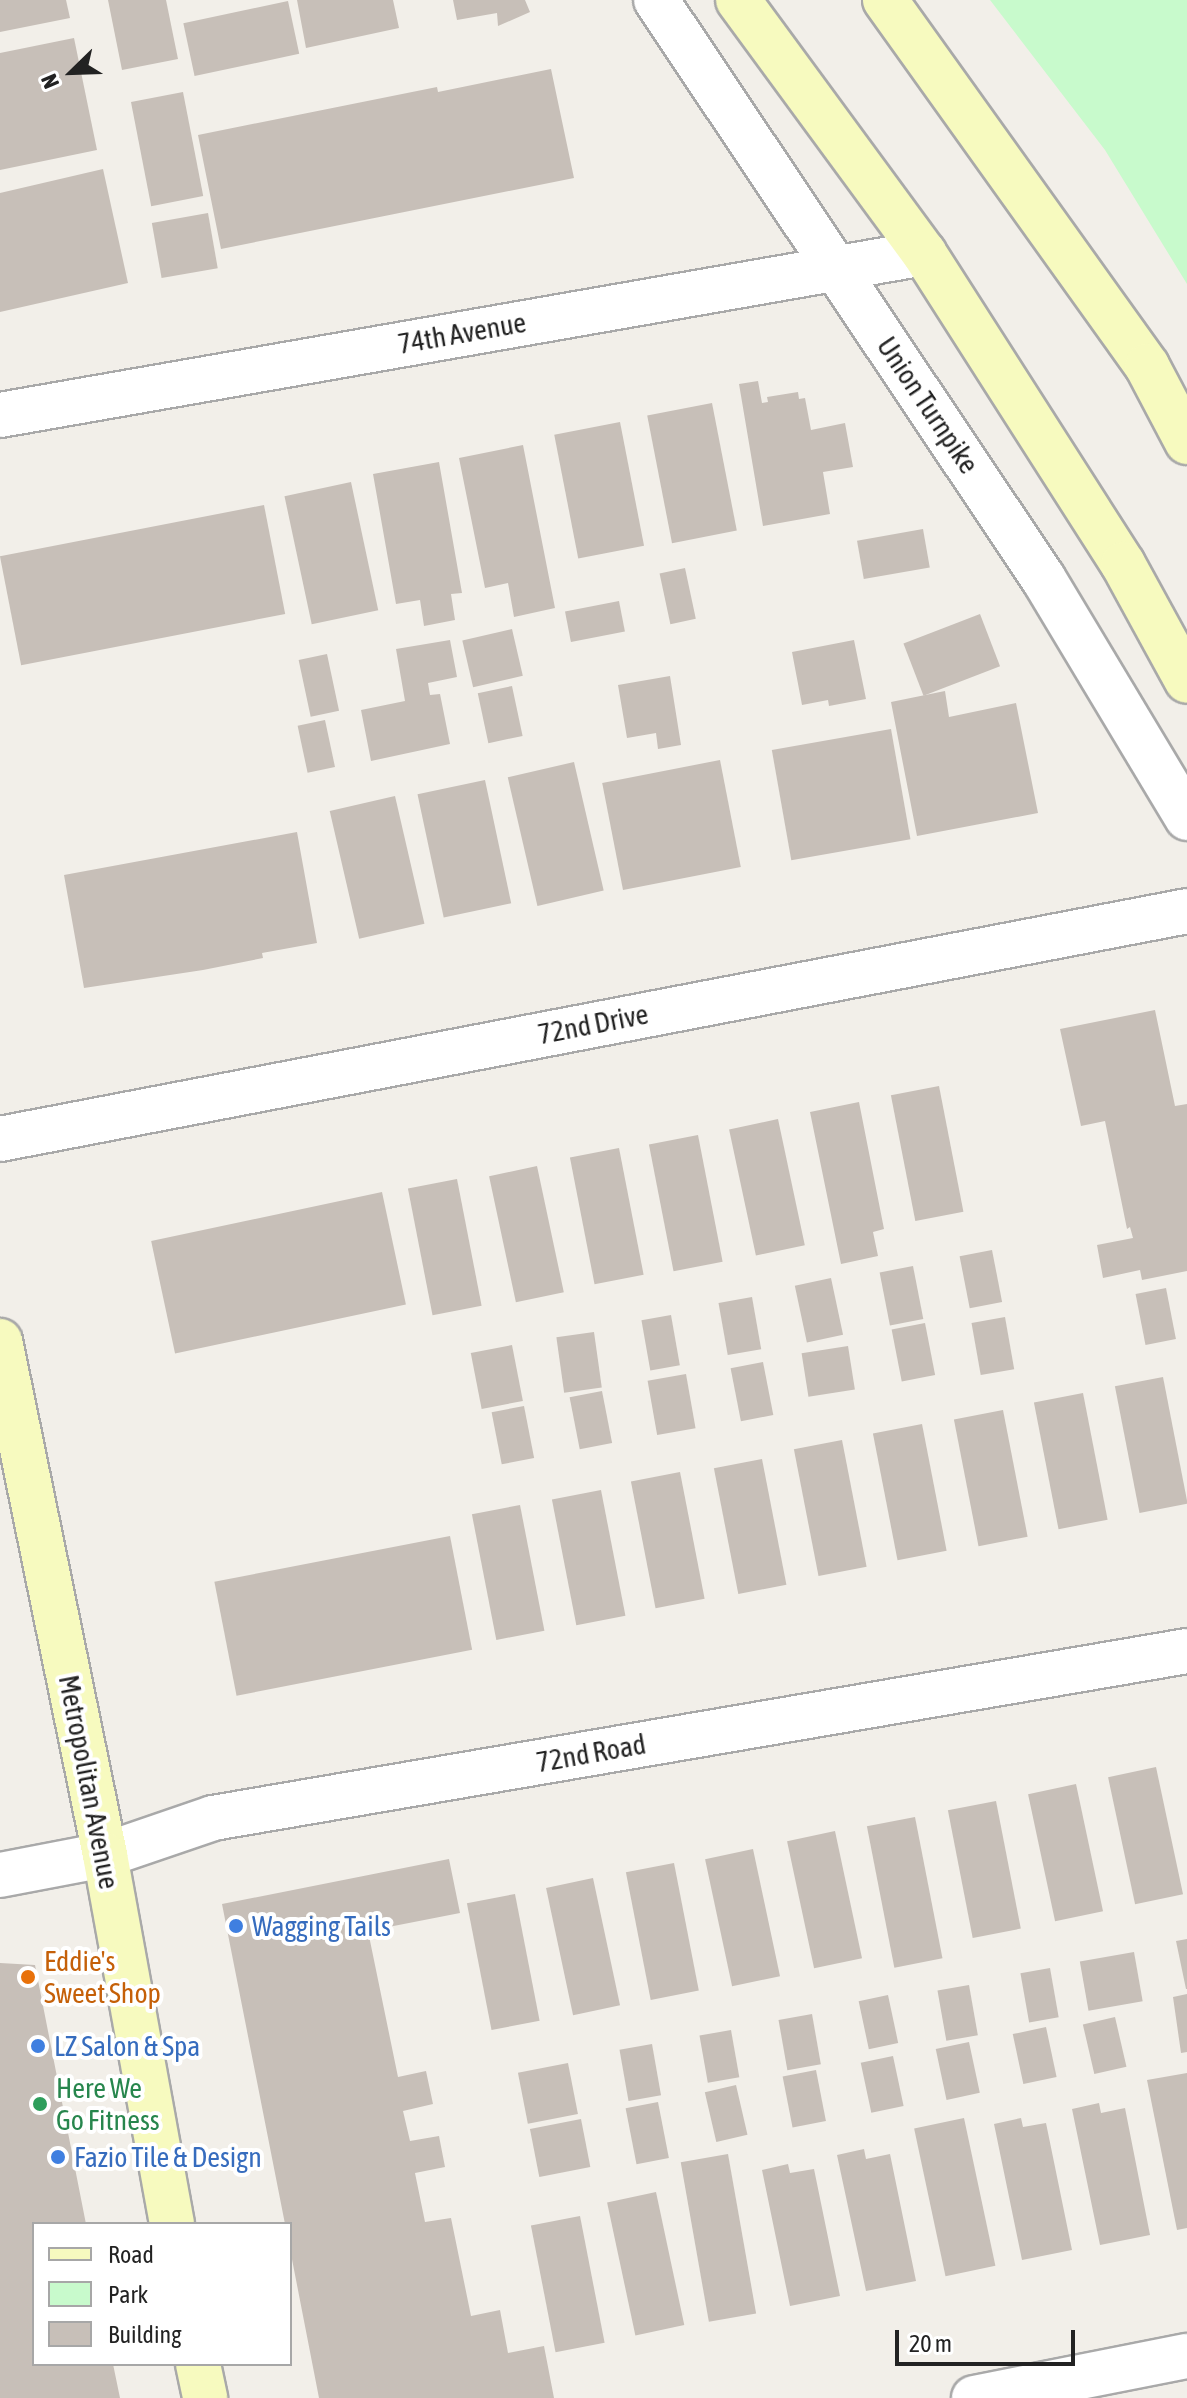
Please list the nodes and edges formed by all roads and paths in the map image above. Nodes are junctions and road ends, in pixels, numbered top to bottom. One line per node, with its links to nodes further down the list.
1 (656, 0): 5 (street, Union Turnpike)
2 (738, 0): 4 (main road)
3 (885, 0): 7 (main road)
4 (924, 253): 5 (street, 74th Avenue); 8 (main road)
5 (837, 269): 6 (street, 74th Avenue); 9 (street, Union Turnpike)
6 (0, 415)
7 (1187, 442)
8 (1187, 681)
9 (1187, 818)
10 (1187, 911): 11 (street, 72nd Drive)
11 (0, 1139)
12 (0, 1341): 14 (main road, Metropolitan Avenue)
13 (1187, 1651): 14 (street, 72nd Road)
14 (105, 1855): 15 (street, 72nd Road); 16 (main road, Metropolitan Avenue)
15 (0, 1875)
16 (172, 2222)
17 (1187, 2356): 20 (street)
18 (198, 2366): 19 (main road)
19 (205, 2398)
20 (974, 2398)

